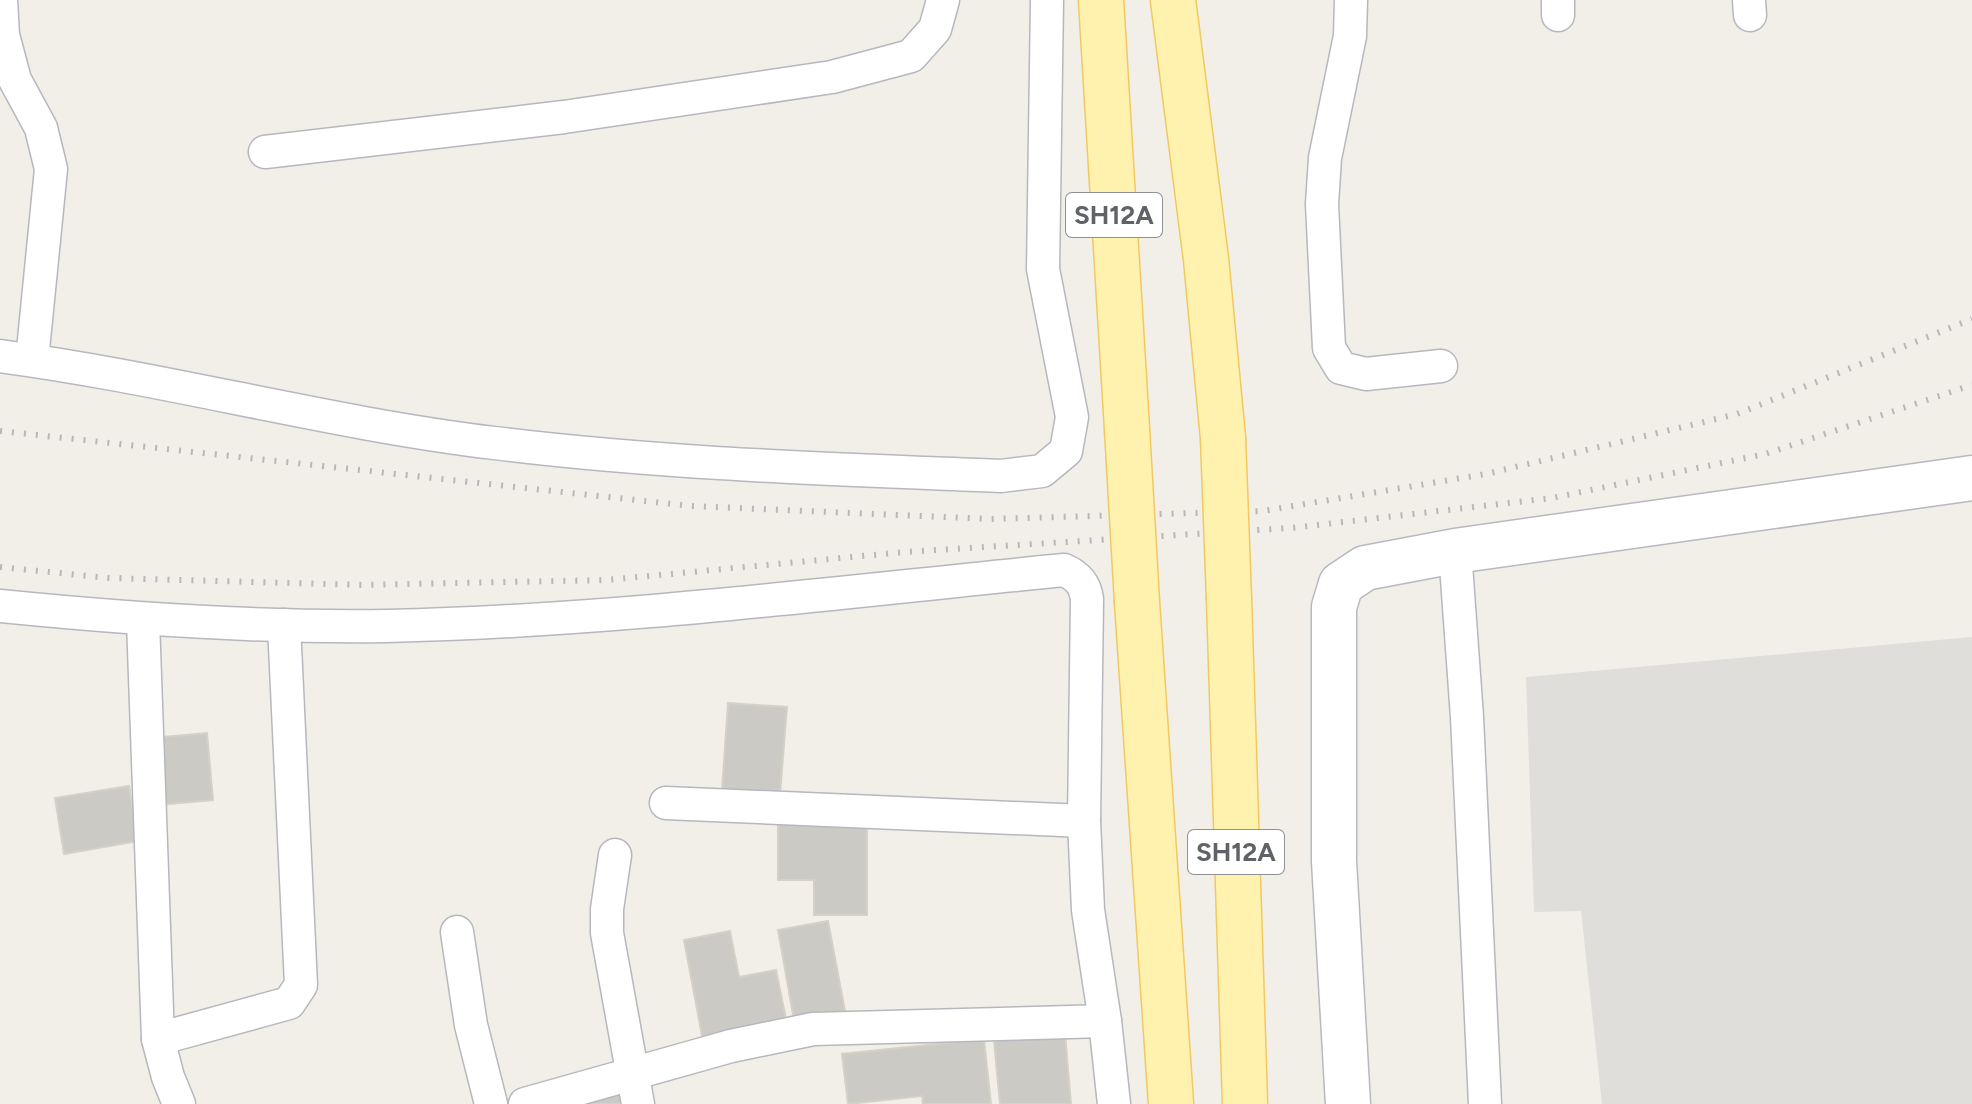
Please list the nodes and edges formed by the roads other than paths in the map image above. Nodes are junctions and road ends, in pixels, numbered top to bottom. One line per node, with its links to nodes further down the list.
1 (1, 0): 9 (street)
2 (943, 0): 7 (street)
3 (1047, 0): 9 (street)
4 (1101, 0): 28 (main road, SH12A, bridge)
5 (1173, 0): 29 (main road, SH12A, bridge)
6 (1351, 0): 10 (street)
7 (265, 152)
8 (0, 356): 9 (street)
9 (32, 360)
10 (1441, 366)
11 (1972, 478): 12 (street)
12 (1455, 551): 30 (street); 31 (street)
13 (0, 606): 14 (street)
14 (143, 621): 15 (street); 21 (street)
15 (284, 625): 17 (street); 21 (street)
16 (666, 803): 17 (street)
17 (1084, 821): 20 (street)
18 (615, 855): 22 (street)
19 (457, 932): 24 (street)
20 (1105, 1021): 22 (street); 27 (street)
21 (158, 1039): 23 (street)
22 (632, 1072): 25 (street); 26 (street)
23 (179, 1104)
24 (491, 1104)
25 (525, 1104)
26 (638, 1104)
27 (1114, 1104)
28 (1171, 1104)
29 (1245, 1104)
30 (1348, 1104)
31 (1485, 1104)

